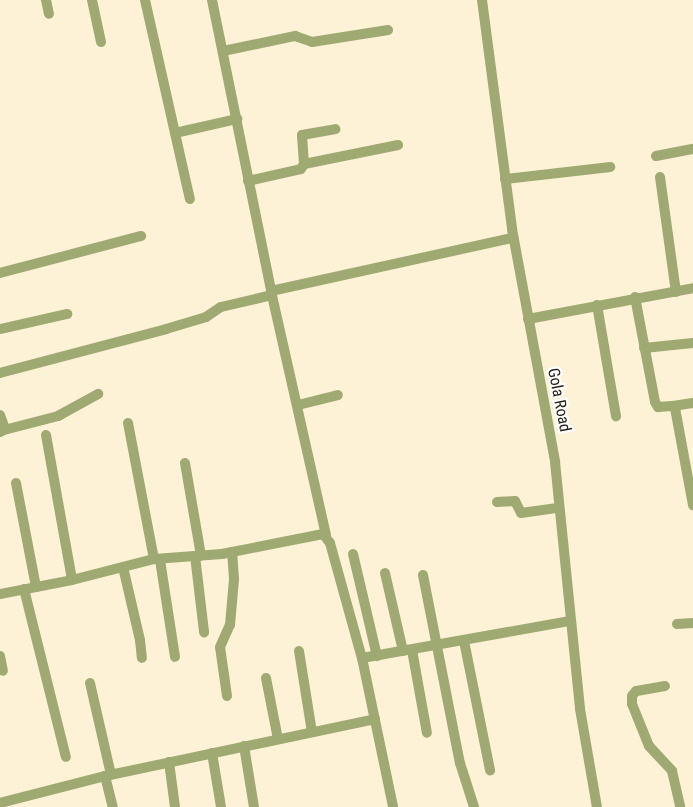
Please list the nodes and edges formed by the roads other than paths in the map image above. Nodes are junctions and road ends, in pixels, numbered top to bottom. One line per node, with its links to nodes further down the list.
1 (46, 0): 6 (street)
2 (92, 0): 8 (street)
3 (145, 0): 12 (street)
4 (215, 0): 9 (street)
5 (482, 0): 19 (street, Gola Road)
6 (49, 14)
7 (388, 30): 9 (street)
8 (101, 42)
9 (223, 51): 10 (street)
10 (237, 119): 12 (street); 20 (street)
11 (335, 129): 16 (street)
12 (175, 133): 21 (street)
13 (398, 146): 16 (street)
14 (693, 149): 15 (street)
15 (656, 156)
16 (304, 164): 20 (street)
17 (610, 167): 19 (street)
18 (660, 177): 26 (street)
19 (505, 179): 23 (street, Gola Road)
20 (248, 181): 27 (street)
21 (190, 199)
22 (141, 236): 24 (street)
23 (513, 238): 27 (street); 31 (street, Gola Road)
24 (0, 273)
25 (693, 288): 26 (street)
26 (676, 292): 28 (street)
27 (272, 293): 35 (street); 39 (street)
28 (635, 297): 29 (street); 34 (street)
29 (597, 305): 31 (street); 42 (street)
30 (67, 314): 32 (street)
31 (528, 319): 52 (street, Gola Road)
32 (0, 329)
33 (693, 343): 34 (street)
34 (644, 348): 40 (street)
35 (0, 373)
36 (98, 394): 44 (street)
37 (338, 395): 39 (street)
38 (693, 403): 40 (street)
39 (298, 405): 53 (street)
40 (673, 406): 47 (street)
41 (0, 415): 44 (street)
42 (616, 416)
43 (128, 423): 57 (street)
44 (2, 431)
45 (46, 435): 61 (street)
46 (693, 437): 47 (street)
47 (680, 439): 51 (street)
48 (185, 463): 56 (street)
49 (16, 483): 62 (street)
50 (497, 502): 52 (street)
51 (693, 506)
52 (558, 508): 65 (street, Gola Road)
53 (326, 535): 54 (street); 77 (street)
54 (232, 552): 56 (street); 82 (street)
55 (353, 554): 74 (street)
56 (198, 556): 57 (street); 68 (street)
57 (157, 559): 58 (street); 75 (street)
58 (123, 567): 61 (street); 76 (street)
59 (385, 573): 71 (street)
60 (423, 575): 70 (street)
61 (72, 580): 62 (street)
62 (36, 587): 63 (street)
63 (24, 589): 64 (street); 89 (street)
64 (0, 594)
65 (569, 621): 69 (street); 100 (street, Gola Road)
66 (693, 622): 67 (street)
67 (677, 624)
68 (204, 632)
69 (464, 642): 70 (street); 91 (street)
70 (439, 645): 71 (street); 99 (street)
71 (407, 650): 74 (street); 85 (street)
72 (299, 651): 84 (street)
73 (0, 656): 78 (street)
74 (376, 656): 77 (street)
75 (175, 657)
76 (142, 658)
77 (362, 658): 83 (street)
78 (3, 670)
79 (266, 678): 86 (street)
80 (90, 683): 92 (street)
81 (665, 686): 101 (street)
82 (227, 696)
83 (375, 719): 84 (street); 98 (street)
84 (312, 732): 86 (street)
85 (427, 733)
86 (278, 739): 87 (street)
87 (244, 746): 88 (street); 97 (street)
88 (212, 753): 90 (street); 96 (street)
89 (66, 757)
90 (169, 762): 92 (street); 95 (street)
91 (490, 770)
92 (108, 776): 93 (street); 94 (street)
93 (0, 804)
94 (113, 807)
95 (175, 807)
96 (221, 807)
97 (254, 807)
98 (393, 807)
99 (474, 807)
100 (597, 807)
101 (680, 807)

